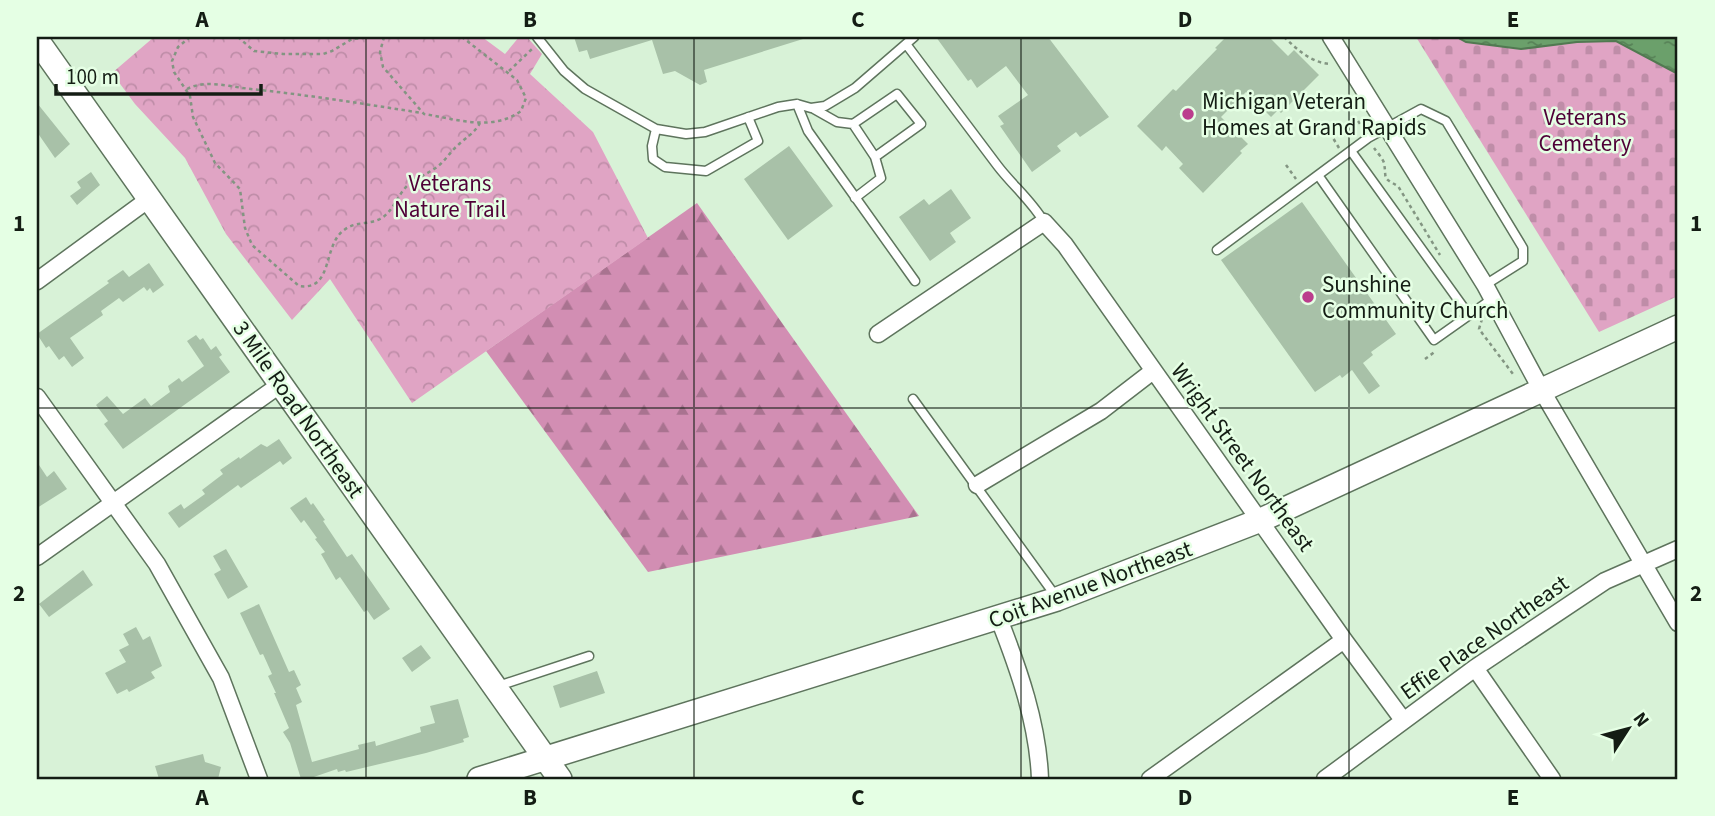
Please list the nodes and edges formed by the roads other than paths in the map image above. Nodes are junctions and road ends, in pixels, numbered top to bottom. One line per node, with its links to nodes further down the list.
1 (914, 37): 5 (lane)
2 (1331, 37): 10 (street)
3 (539, 39): 11 (lane)
4 (37, 40): 16 (main road, 3 Mile Road Northeast)
5 (906, 44): 7 (lane); 17 (lane)
6 (797, 104): 7 (lane); 8 (lane); 15 (lane)
7 (811, 108): 9 (lane)
8 (748, 117): 11 (lane); 11 (lane)
9 (853, 124): 13 (lane); 13 (lane)
10 (1385, 127): 12 (lane); 21 (street); 21 (lane)
11 (656, 129)
12 (1347, 154): 14 (lane); 22 (lane)
13 (875, 157): 15 (lane)
14 (1318, 175): 18 (lane); 22 (lane)
15 (855, 198): 20 (lane)
16 (149, 199): 19 (street); 26 (main road, 3 Mile Road Northeast)
17 (1044, 222): 24 (street); 25 (street, Wright Street Northeast)
18 (1217, 250)
19 (37, 281)
20 (915, 281)
21 (1489, 292): 22 (lane); 27 (street)
22 (1469, 316)
23 (1678, 327): 27 (main road, Coit Avenue Northeast)
24 (878, 334)
25 (1153, 371): 30 (street); 32 (street, Wright Street Northeast)
26 (281, 384): 31 (street); 42 (main road, 3 Mile Road Northeast)
27 (1542, 391): 32 (main road, Coit Avenue Northeast); 35 (street)
28 (37, 397): 31 (street)
29 (913, 399): 30 (lane)
30 (977, 485): 36 (lane)
31 (113, 504): 34 (street); 45 (street)
32 (1261, 520): 36 (main road, Coit Avenue Northeast); 39 (street, Wright Street Northeast)
33 (1678, 549): 35 (street, Effie Place Northeast)
34 (37, 557)
35 (1643, 566): 38 (street); 41 (street, Effie Place Northeast)
36 (1057, 599): 37 (main road, Coit Avenue Northeast)
37 (999, 619): 44 (main road, Coit Avenue Northeast); 48 (street)
38 (1678, 623)
39 (1344, 640): 43 (street, Wright Street Northeast); 49 (street)
40 (589, 656): 42 (lane)
41 (1475, 668): 43 (street, Effie Place Northeast); 51 (street)
42 (495, 687): 44 (main road, 3 Mile Road Northeast)
43 (1404, 720): 50 (street, Effie Place Northeast)
44 (546, 759): 46 (main road, Coit Avenue Northeast); 47 (main road, 3 Mile Road Northeast)
45 (259, 779)
46 (479, 779)
47 (560, 779)
48 (1040, 779)
49 (1150, 779)
50 (1325, 779)
51 (1552, 779)

